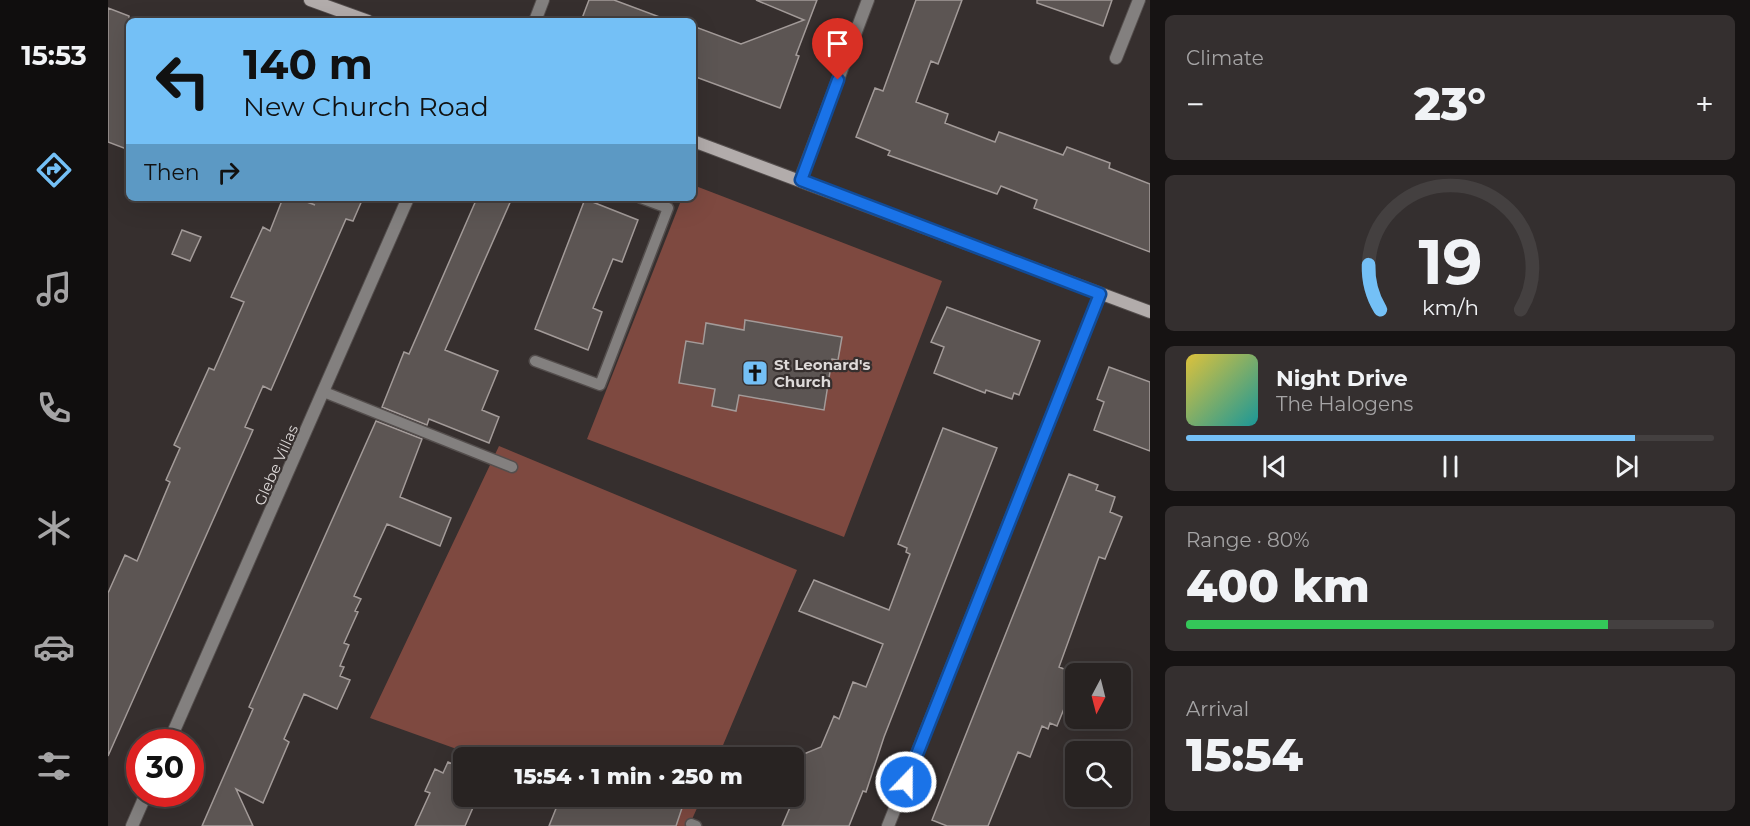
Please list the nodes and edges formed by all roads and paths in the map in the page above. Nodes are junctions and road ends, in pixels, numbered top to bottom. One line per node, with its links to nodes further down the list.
1 (310, 0): 5 (main road)
2 (543, 0): 6 (street)
3 (868, 0): 9 (street)
4 (1139, 0): 7 (street)
5 (360, 18)
6 (536, 18)
7 (1116, 58)
8 (696, 142): 9 (main road)
9 (801, 180): 12 (main road)
10 (407, 201): 15 (street, Glebe Villas)
11 (648, 201): 14 (lane)
12 (1100, 294): 13 (main road); 20 (street)
13 (1150, 312)
14 (535, 361)
15 (324, 392): 16 (lane); 17 (street, Glebe Villas)
16 (513, 467)
17 (175, 729)
18 (141, 807): 19 (street)
19 (132, 826)
20 (888, 826)

